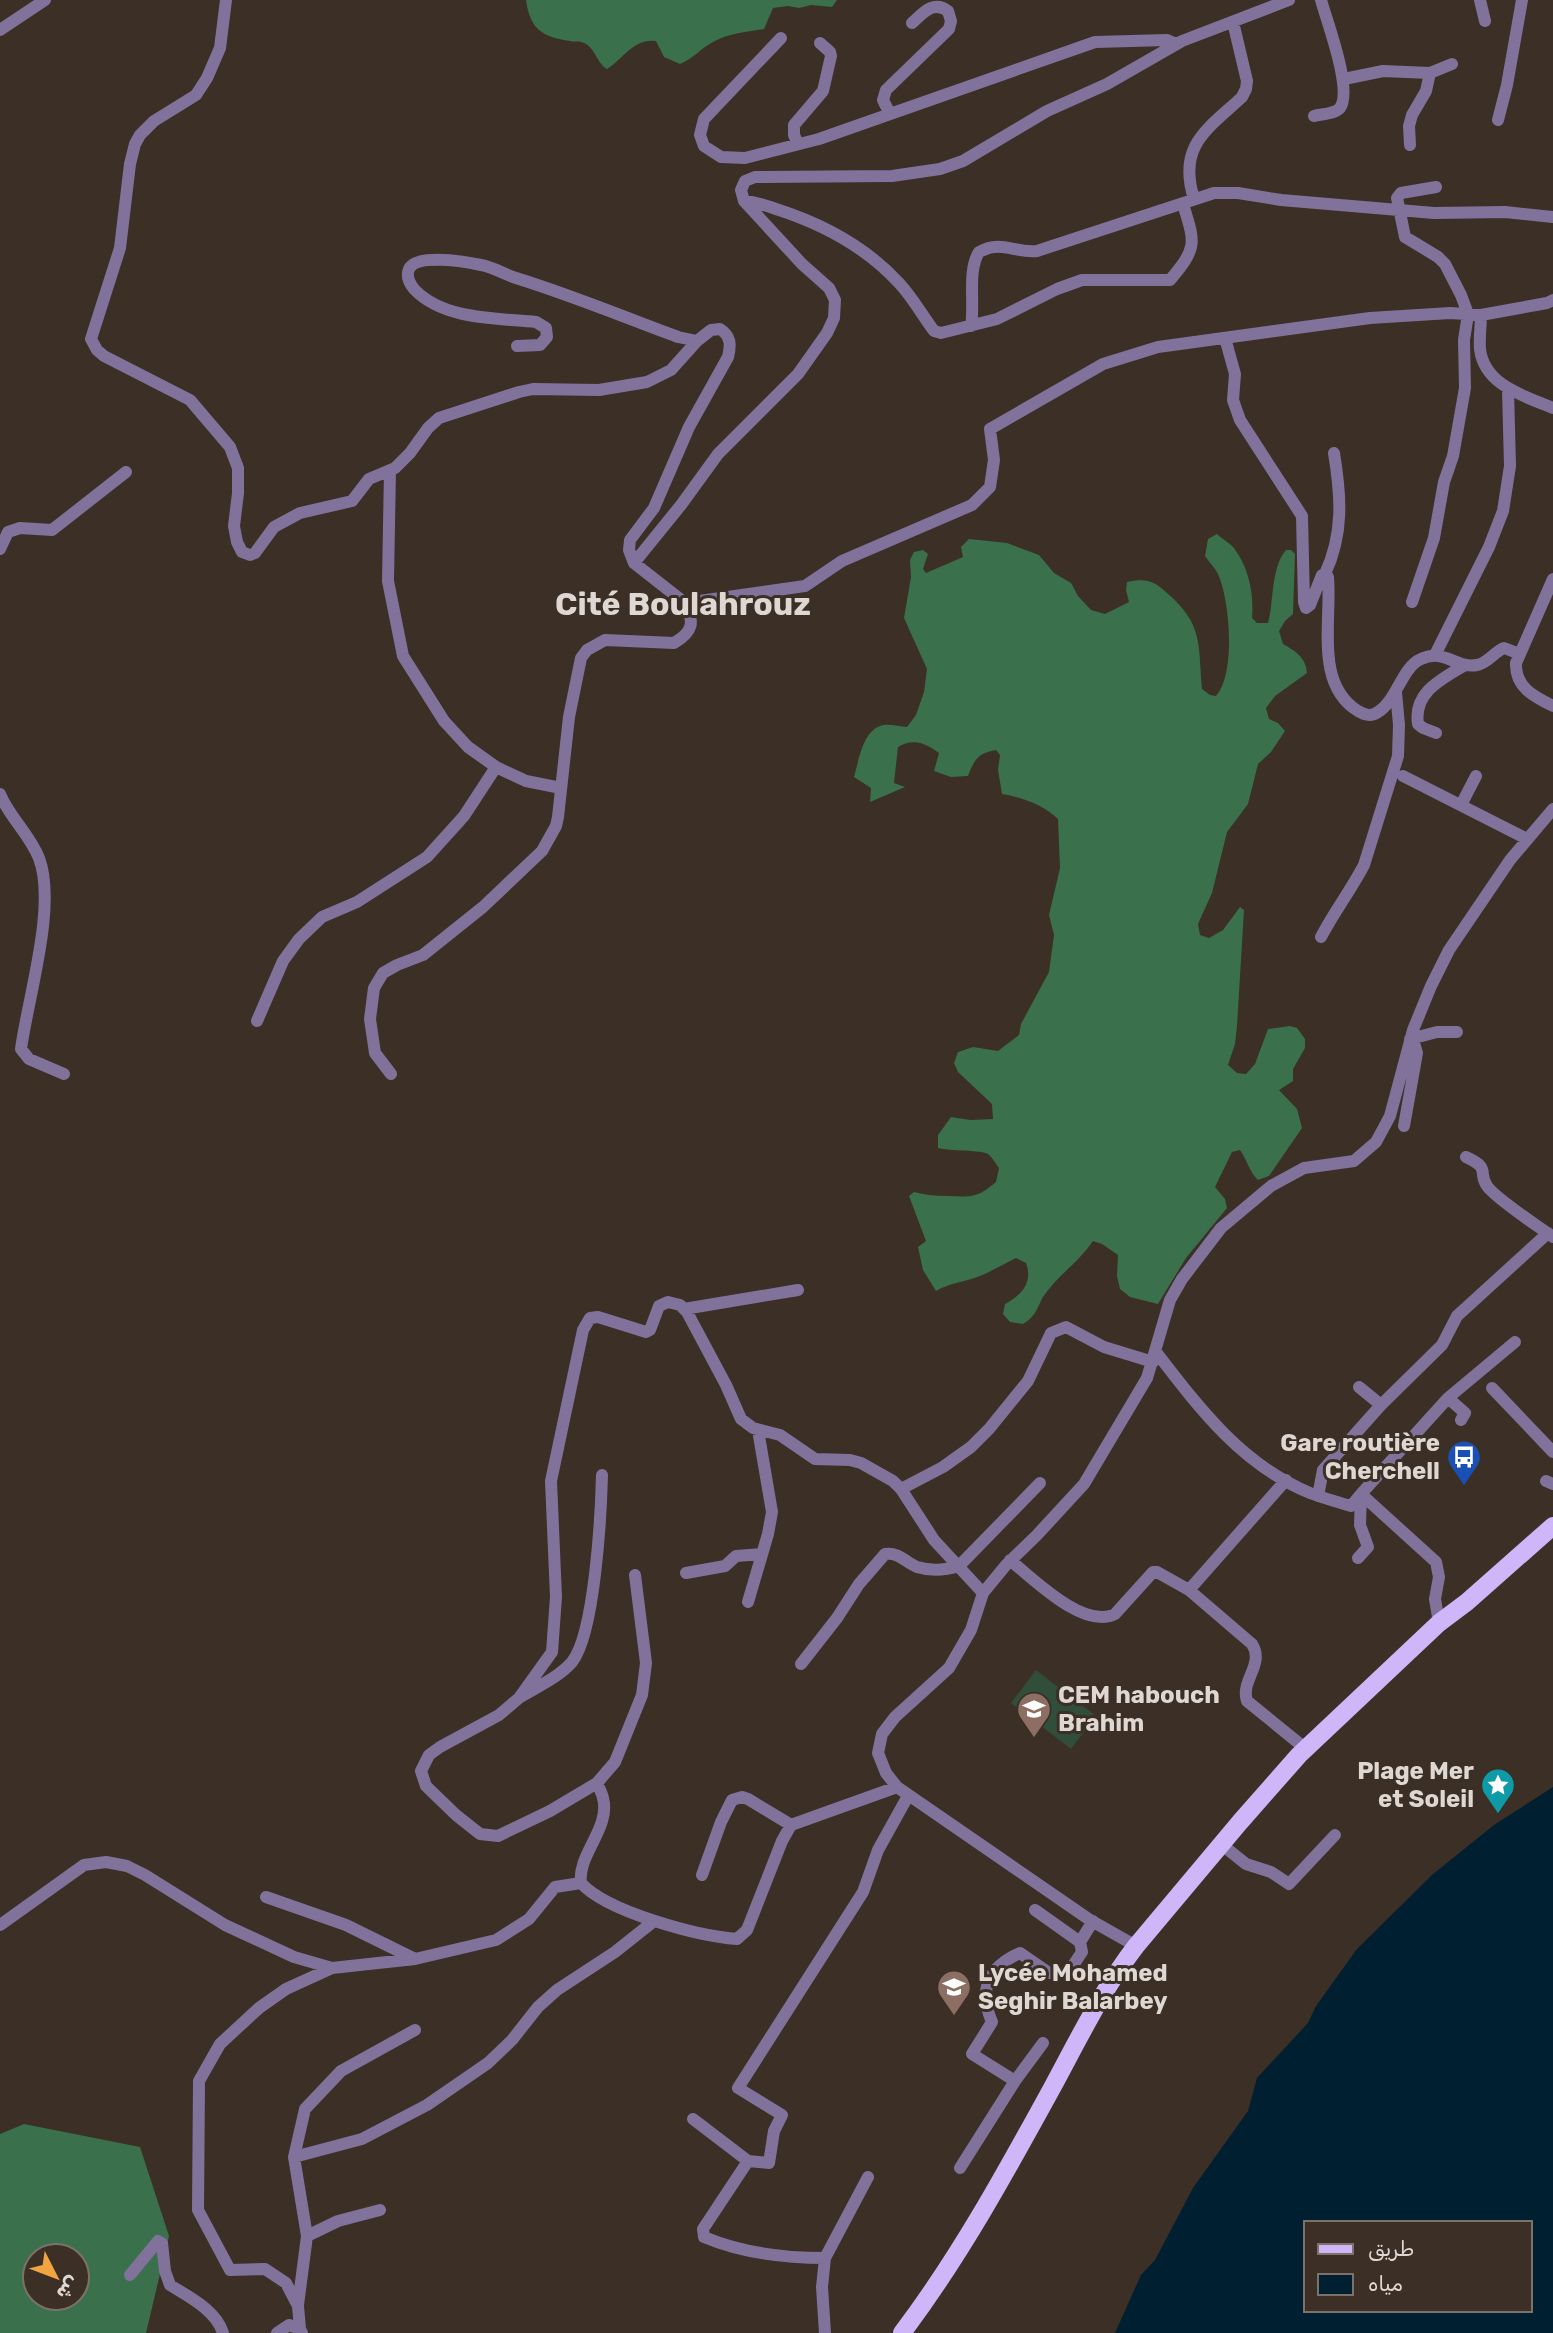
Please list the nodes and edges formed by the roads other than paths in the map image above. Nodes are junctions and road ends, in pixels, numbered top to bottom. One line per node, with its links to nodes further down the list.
1 (45, 0): 10 (street)
2 (226, 0): 36 (street)
3 (1289, 0): 8 (street)
4 (1321, 0): 16 (street)
5 (1480, 0): 7 (street)
6 (1521, 0): 19 (street)
7 (1485, 21)
8 (1233, 22): 13 (street); 24 (street)
9 (912, 23): 17 (street)
10 (0, 30)
11 (781, 38): 20 (street)
12 (820, 43): 20 (street)
13 (1176, 44): 17 (street); 23 (street)
14 (1452, 64): 15 (street)
15 (1430, 73): 16 (street); 21 (street)
16 (1344, 79): 18 (street)
17 (890, 114): 20 (street)
18 (1314, 116)
19 (1498, 120)
20 (798, 144)
21 (1410, 145)
22 (1436, 187): 25 (street)
23 (744, 201): 29 (street); 39 (street)
24 (1188, 201): 25 (street); 29 (street); 29 (street)
25 (1400, 209): 26 (street); 28 (street)
26 (1553, 217)
27 (1553, 300): 28 (street)
28 (1474, 315): 30 (street); 33 (street); 42 (street)
29 (971, 326)
30 (1225, 338): 40 (street); 43 (street)
31 (697, 341): 32 (street); 36 (street); 39 (street)
32 (517, 345)
33 (1508, 389): 34 (street); 45 (street)
34 (1553, 408)
35 (1334, 453): 40 (street)
36 (390, 470): 50 (street)
37 (127, 472): 38 (street)
38 (0, 549)
39 (634, 563): 43 (street)
40 (1325, 574): 47 (street)
41 (1553, 579): 44 (street)
42 (1412, 602)
43 (685, 603): 53 (street)
44 (1520, 654): 46 (street); 48 (street)
45 (1435, 655): 46 (street); 47 (street)
46 (1465, 665): 49 (street)
47 (1396, 692): 58 (street)
48 (1553, 706)
49 (1436, 733)
50 (496, 767): 53 (street); 59 (street)
51 (1404, 776): 55 (street)
52 (1476, 776): 55 (street)
53 (561, 788): 63 (street)
54 (0, 794): 62 (street)
55 (1461, 805): 57 (street)
56 (1553, 809): 57 (street)
57 (1527, 839): 61 (street)
58 (1321, 937)
59 (257, 1021)
60 (1457, 1032): 61 (street)
61 (1410, 1039): 64 (street); 70 (street)
62 (64, 1074)
63 (391, 1074)
64 (1404, 1126)
65 (1466, 1157): 66 (street)
66 (1551, 1235): 74 (street)
67 (798, 1290): 68 (street)
68 (684, 1309): 76 (street); 96 (street)
69 (1515, 1342): 73 (street)
70 (1154, 1357): 79 (street); 81 (street); 87 (street)
71 (1359, 1387): 74 (street)
72 (1492, 1388): 77 (street)
73 (1448, 1398): 75 (street); 83 (street)
74 (1381, 1405): 82 (street)
75 (1461, 1420)
76 (758, 1430): 81 (street); 85 (street)
77 (1553, 1452)
78 (602, 1475): 96 (street)
79 (1286, 1480): 82 (street); 91 (street)
80 (1040, 1483): 88 (street)
81 (901, 1489): 88 (street)
82 (1318, 1496): 83 (street)
83 (1358, 1502): 86 (street); 94 (street)
84 (1553, 1526): 94 (main road)
85 (762, 1554): 89 (street); 93 (street)
86 (1359, 1558)
87 (1010, 1560): 91 (street); 92 (street)
88 (959, 1566): 92 (street); 95 (street)
89 (686, 1573)
90 (635, 1575): 98 (street)
91 (1189, 1590): 97 (street)
92 (983, 1593): 99 (street)
93 (748, 1602)
94 (1440, 1623): 97 (main road)
95 (801, 1664)
96 (519, 1698): 98 (street)
97 (1306, 1749): 103 (main road)
98 (597, 1783): 105 (street)
99 (897, 1787): 100 (street); 101 (street)
100 (908, 1797): 109 (street); 120 (street)
101 (790, 1825): 104 (street); 108 (street)
102 (1335, 1835): 103 (street)
103 (1221, 1844): 112 (main road)
104 (702, 1875)
105 (581, 1884): 108 (street); 113 (street)
106 (266, 1896): 113 (street)
107 (1035, 1910): 111 (street)
108 (654, 1921): 119 (street)
109 (1093, 1921): 111 (street); 112 (street)
110 (0, 1925): 114 (street)
111 (1080, 1942): 117 (street)
112 (1136, 1946): 132 (main road)
113 (415, 1959): 114 (street)
114 (332, 1968): 127 (street)
115 (415, 2030): 119 (street)
116 (1044, 2043): 117 (street)
117 (1015, 2081): 121 (street)
118 (693, 2119): 120 (street)
119 (294, 2157): 124 (street)
120 (748, 2161): 125 (street)
121 (960, 2168)
122 (868, 2177): 125 (street)
123 (380, 2210): 124 (street)
124 (307, 2236): 127 (street)
125 (825, 2258): 131 (street)
126 (130, 2275): 129 (street)
127 (298, 2306): 128 (street)
128 (301, 2331): 130 (street)
129 (223, 2333)
130 (277, 2333)
131 (825, 2333)
132 (902, 2333)

